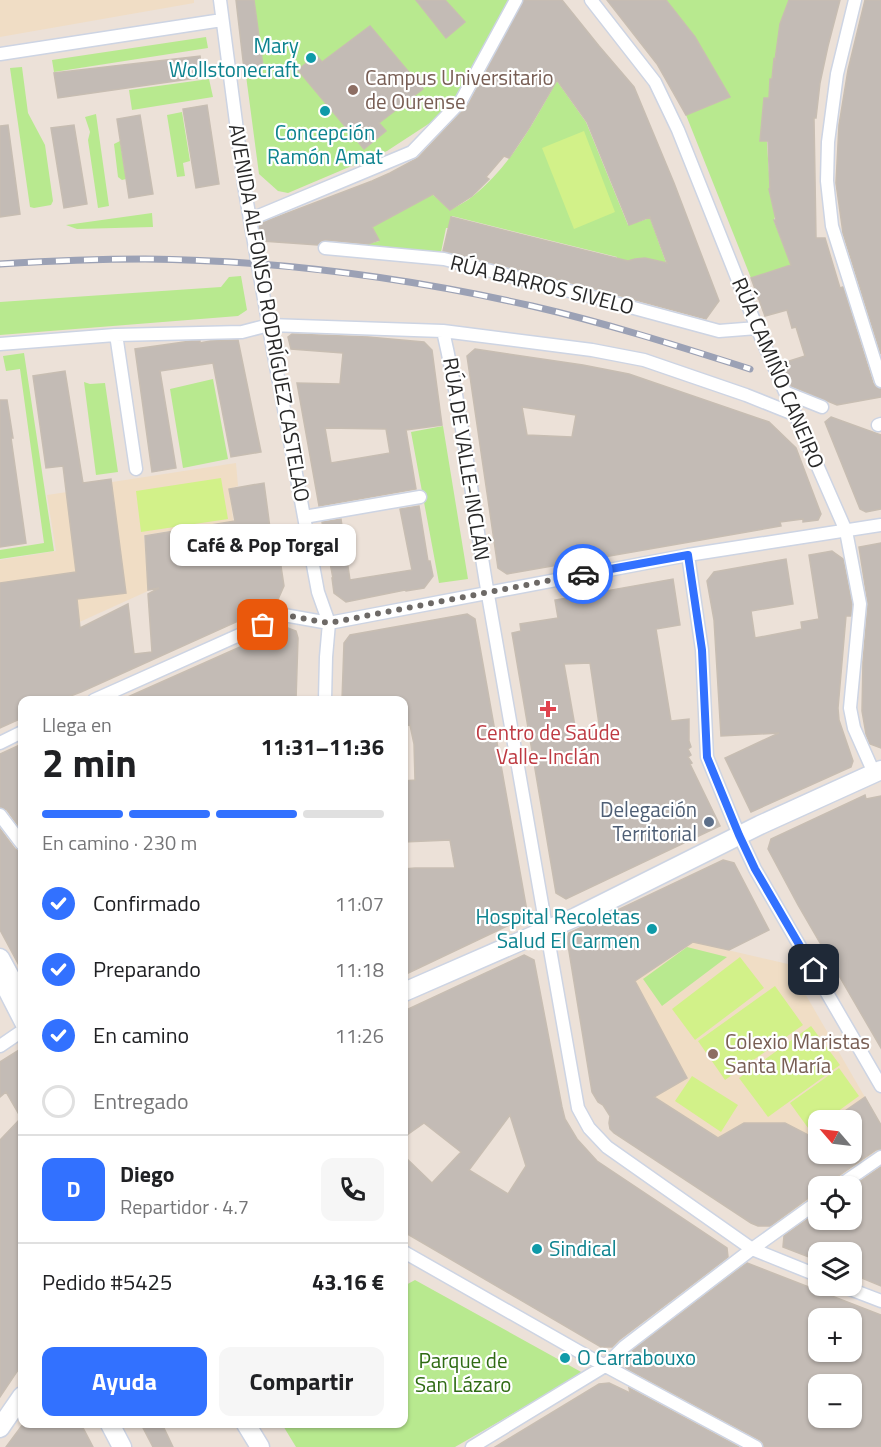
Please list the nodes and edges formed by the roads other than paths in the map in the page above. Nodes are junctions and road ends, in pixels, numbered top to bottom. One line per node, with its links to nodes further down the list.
1 (220, 0): 5 (street, AVENIDA ALFONSO RODRÍGUEZ CASTELAO)
2 (516, 0): 7 (street)
3 (591, 0): 10 (street, RÚA CAMIÑO CANEIRO)
4 (855, 0): 14 (street)
5 (222, 20): 6 (street); 7 (street, AVENIDA ALFONSO RODRÍGUEZ CASTELAO)
6 (0, 54)
7 (250, 219): 9 (street, AVENIDA ALFONSO RODRÍGUEZ CASTELAO)
8 (325, 248): 10 (street, RÚA BARROS SIVELO)
9 (269, 325): 11 (street); 12 (street); 20 (street, AVENIDA ALFONSO RODRÍGUEZ CASTELAO)
10 (757, 328): 15 (street, RÚA CAMIÑO CANEIRO)
11 (443, 331): 17 (street); 24 (street, RÚA DE VALLE-INCLÁN)
12 (115, 334): 13 (street); 18 (street)
13 (0, 344)
14 (881, 381)
15 (787, 393): 16 (street); 17 (street, RÚA CAMIÑO CANEIRO)
16 (822, 406)
17 (796, 415): 22 (street, RÚA CAMIÑO CANEIRO)
18 (136, 469)
19 (420, 497): 20 (street)
20 (304, 517): 25 (street, AVENIDA ALFONSO RODRÍGUEZ CASTELAO)
21 (881, 525): 22 (street)
22 (846, 531): 23 (street); 30 (street, RÚA CAMIÑO CANEIRO)
23 (688, 555): 24 (street); 32 (street)
24 (488, 592): 25 (street); 34 (street, RÚA DE VALLE-INCLÁN)
25 (329, 623): 26 (street); 27 (street)
26 (103, 696)
27 (325, 696)
28 (18, 734): 29 (street)
29 (0, 742)
30 (877, 772): 32 (street)
31 (0, 815): 33 (street)
32 (739, 835): 34 (street); 42 (street)
33 (18, 839)
34 (546, 930): 37 (street); 47 (street, RÚA DE VALLE-INCLÁN)
35 (0, 958): 38 (street)
36 (0, 982): 39 (street)
37 (408, 990)
38 (18, 992)
39 (18, 1017)
40 (18, 1034): 41 (street)
41 (0, 1046)
42 (877, 1068): 43 (street)
43 (881, 1086)
44 (881, 1157): 45 (street)
45 (853, 1176)
46 (808, 1209): 47 (street)
47 (752, 1249): 49 (street, RÚA DE VALLE-INCLÁN); 52 (street)
48 (408, 1254): 52 (street)
49 (808, 1272)
50 (862, 1294): 51 (street)
51 (881, 1301)
52 (605, 1366): 59 (street); 60 (street)
53 (18, 1402): 54 (street)
54 (0, 1428)
55 (112, 1428): 57 (street)
56 (248, 1428): 58 (street)
57 (122, 1447)
58 (260, 1447)
59 (472, 1447)
60 (756, 1447)

